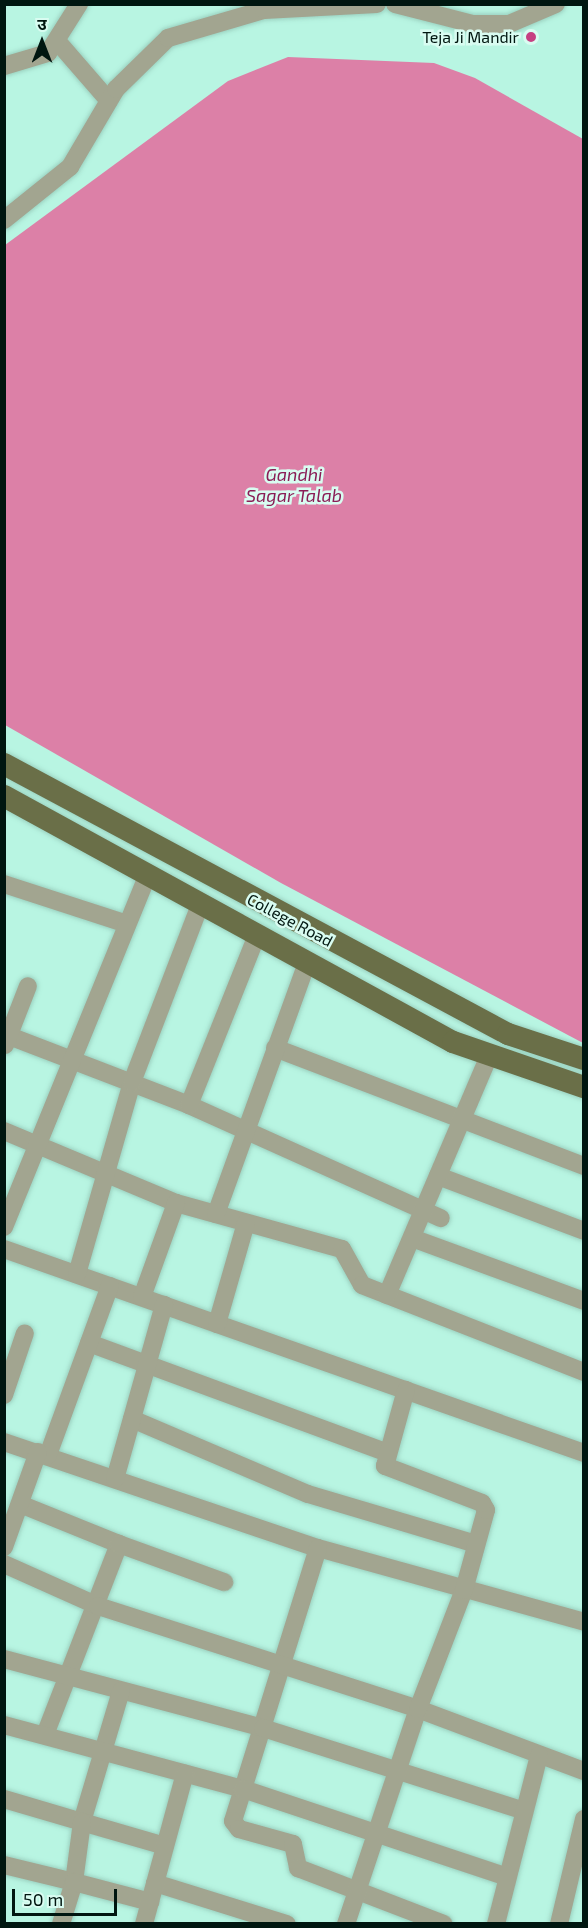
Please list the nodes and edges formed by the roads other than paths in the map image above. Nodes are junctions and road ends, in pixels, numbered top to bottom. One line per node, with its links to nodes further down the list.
1 (79, 4): 6 (street)
2 (377, 4): 5 (street)
3 (395, 4): 4 (street)
4 (556, 4)
5 (264, 7): 8 (street)
6 (57, 41): 7 (street); 8 (street)
7 (4, 66)
8 (109, 100): 9 (street)
9 (4, 220)
10 (4, 764): 23 (main road, College Road)
11 (4, 796): 12 (main road, College Road)
12 (147, 876): 14 (main road, College Road); 15 (street)
13 (4, 884): 15 (street)
14 (200, 905): 16 (main road, College Road); 24 (street)
15 (126, 924): 22 (street)
16 (257, 935): 17 (main road, College Road); 26 (street)
17 (307, 963): 20 (street); 21 (main road, College Road)
18 (28, 986): 19 (street)
19 (6, 1039): 22 (street)
20 (275, 1048): 27 (street); 28 (street)
21 (489, 1056): 25 (main road, College Road); 27 (street)
22 (69, 1059): 24 (street); 30 (street)
23 (584, 1059)
24 (132, 1082): 26 (street); 32 (street)
25 (584, 1087)
26 (189, 1105): 28 (street)
27 (460, 1123): 31 (street); 33 (street)
28 (245, 1130): 35 (street); 36 (street)
29 (4, 1131): 30 (street)
30 (39, 1146): 32 (street); 39 (street)
31 (584, 1166)
32 (105, 1174): 34 (street); 43 (street)
33 (438, 1176): 35 (street); 40 (street)
34 (176, 1203): 36 (street); 46 (street)
35 (425, 1207): 37 (street); 41 (street)
36 (216, 1214): 38 (street)
37 (441, 1218)
38 (246, 1222): 45 (street); 49 (street)
39 (4, 1227)
40 (584, 1231)
41 (412, 1238): 45 (street); 47 (street)
42 (4, 1249): 43 (street)
43 (77, 1274): 44 (street)
44 (110, 1286): 46 (street); 51 (street)
45 (387, 1295): 53 (street)
46 (142, 1297): 48 (street)
47 (584, 1301)
48 (164, 1305): 49 (street); 52 (street)
49 (217, 1324): 54 (street)
50 (25, 1333): 55 (street)
51 (89, 1343): 52 (street); 60 (street)
52 (148, 1361): 56 (street); 58 (street)
53 (584, 1372)
54 (406, 1390): 58 (street); 59 (street)
55 (4, 1395)
56 (132, 1419): 61 (street); 64 (street)
57 (4, 1442): 60 (street)
58 (385, 1452): 64 (street)
59 (584, 1453)
60 (43, 1454): 61 (street); 62 (street)
61 (115, 1479): 66 (street)
62 (20, 1504): 63 (street); 65 (street)
63 (119, 1544): 68 (street); 70 (street)
64 (476, 1544): 69 (street)
65 (4, 1546)
66 (318, 1548): 69 (street); 73 (street)
67 (4, 1564): 70 (street)
68 (224, 1582)
69 (464, 1590): 71 (street); 76 (street)
70 (98, 1606): 73 (street); 74 (street)
71 (584, 1622)
72 (4, 1659): 74 (street)
73 (282, 1666): 76 (street); 78 (street)
74 (69, 1677): 75 (street); 79 (street)
75 (121, 1690): 78 (street); 80 (street)
76 (418, 1709): 81 (street); 82 (street)
77 (4, 1725): 79 (street)
78 (262, 1728): 82 (street); 85 (street)
79 (45, 1735): 80 (street)
80 (100, 1750): 84 (street); 89 (street)
81 (539, 1755): 83 (street); 87 (street)
82 (400, 1771): 87 (street); 90 (street)
83 (584, 1771)
84 (185, 1773): 85 (street); 91 (street)
85 (243, 1790): 90 (street); 96 (street)
86 (4, 1799): 89 (street)
87 (522, 1810): 93 (street)
88 (584, 1820): 105 (street)
89 (82, 1822): 91 (street); 94 (street)
90 (376, 1830): 93 (street); 96 (street)
91 (165, 1846): 95 (street)
92 (4, 1865): 94 (street)
93 (507, 1877): 104 (street)
94 (74, 1882): 97 (street); 99 (street)
95 (155, 1883): 97 (street); 98 (street)
96 (356, 1891): 102 (street); 103 (street)
97 (150, 1902): 100 (street)
98 (248, 1917): 101 (street)
99 (61, 1923)
100 (144, 1923)
101 (287, 1923)
102 (346, 1923)
103 (444, 1923)
104 (496, 1923)
105 (559, 1923)

